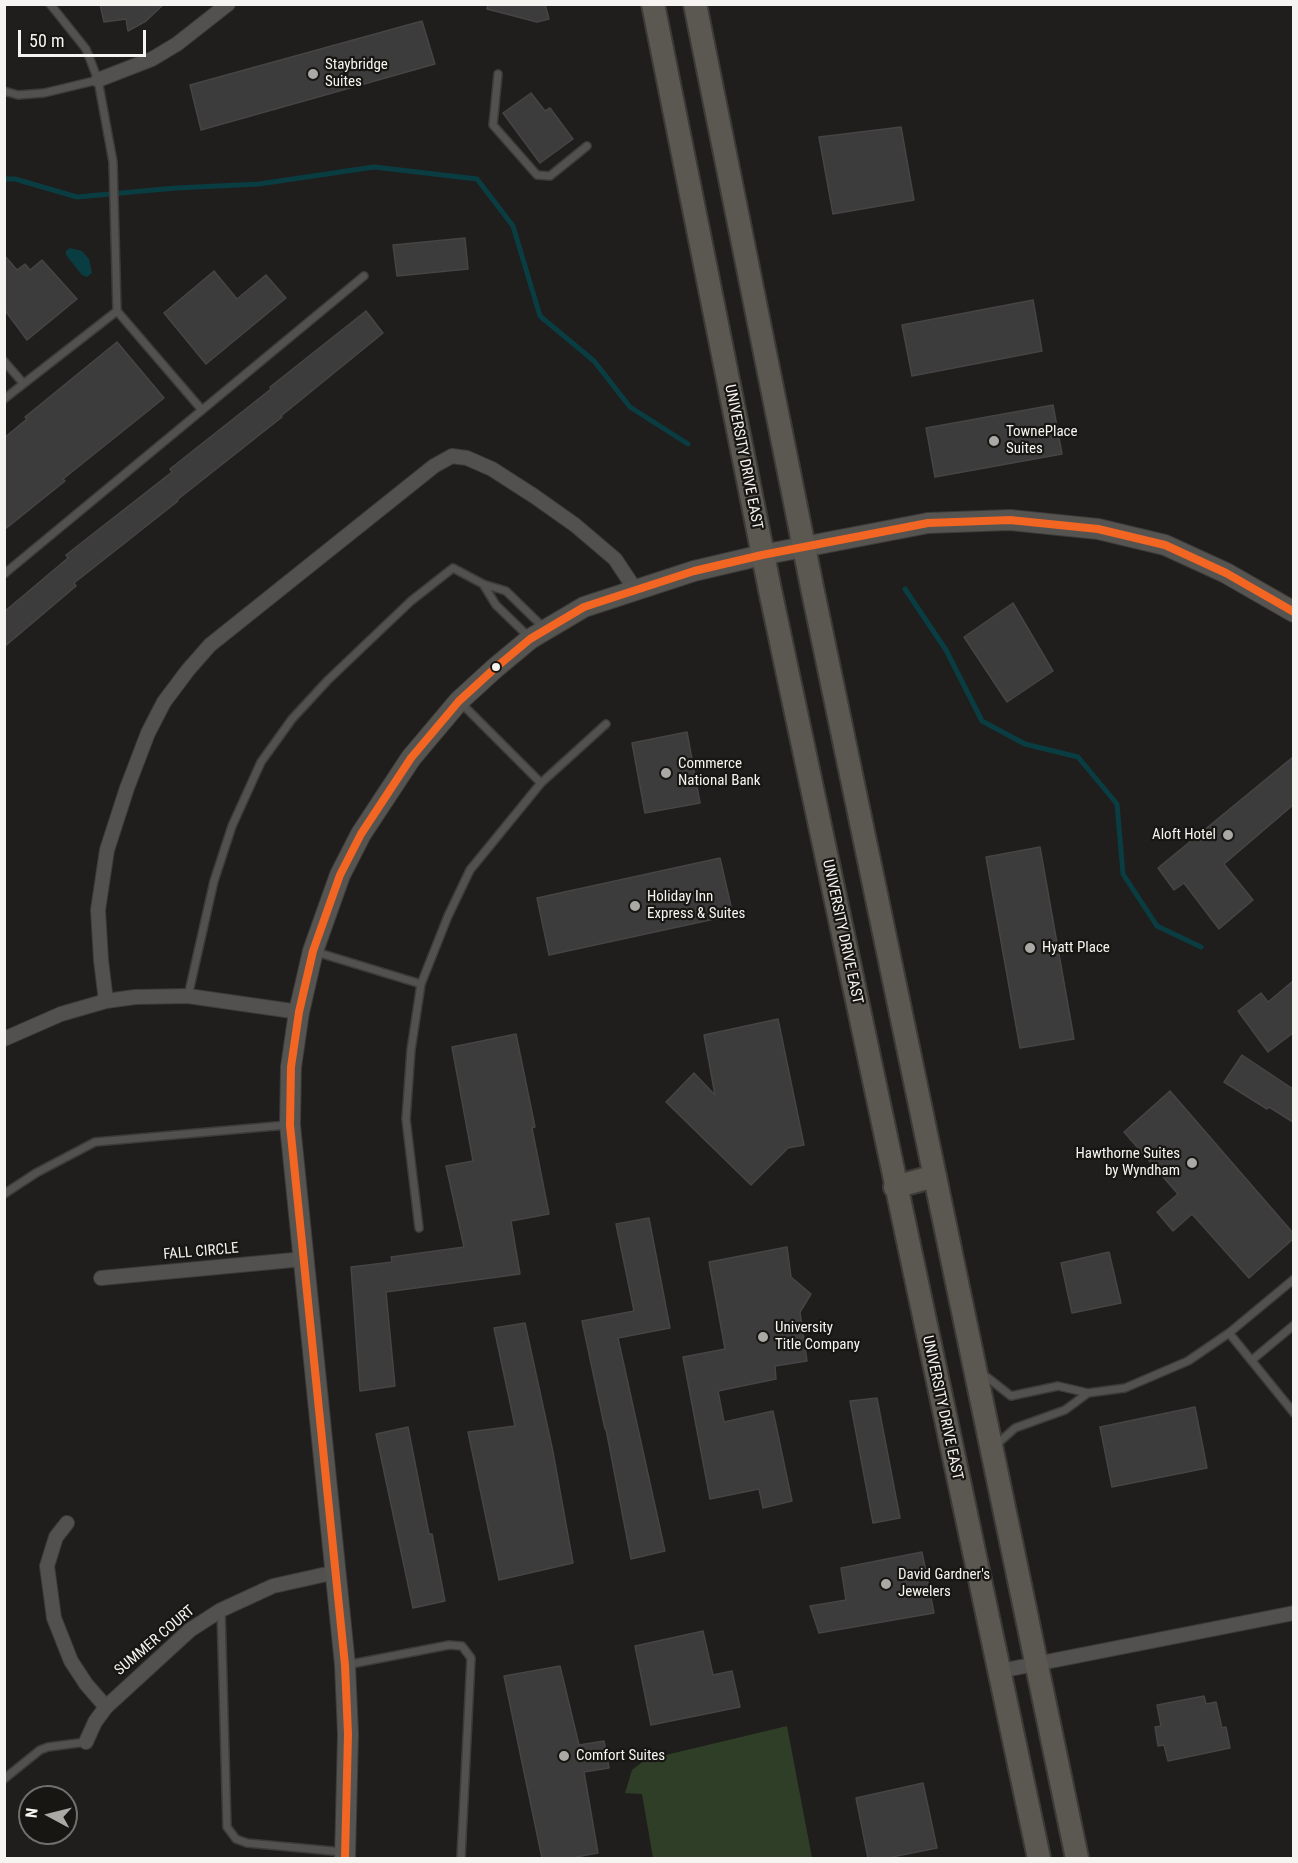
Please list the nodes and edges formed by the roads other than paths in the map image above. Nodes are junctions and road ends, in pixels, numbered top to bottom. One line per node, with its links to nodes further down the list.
1 (50, 4): 6 (lane)
2 (228, 4): 6 (street)
3 (652, 4): 16 (main road, UNIVERSITY DRIVE EAST)
4 (695, 4): 15 (main road)
5 (498, 74): 8 (lane)
6 (98, 80): 7 (lane); 10 (lane)
7 (4, 91)
8 (587, 146)
9 (364, 276): 14 (lane)
10 (117, 311): 12 (lane); 14 (lane)
11 (4, 361): 12 (lane)
12 (23, 383): 13 (lane)
13 (4, 399)
14 (202, 411): 17 (lane)
15 (804, 547): 16 (street); 20 (street); 32 (main road)
16 (762, 555): 19 (street); 33 (main road, UNIVERSITY DRIVE EAST)
17 (4, 574)
18 (483, 584): 21 (lane); 21 (lane); 27 (lane)
19 (635, 589): 21 (street); 28 (street)
20 (1293, 612)
21 (538, 634): 22 (street)
22 (459, 701): 24 (lane); 25 (street)
23 (606, 724): 24 (lane)
24 (541, 783): 26 (lane)
25 (313, 951): 26 (lane); 29 (street)
26 (421, 984): 35 (lane)
27 (188, 996): 28 (street); 29 (street)
28 (106, 1000): 30 (street)
29 (299, 1012): 31 (street)
30 (4, 1039)
31 (290, 1125): 34 (lane); 36 (street)
32 (935, 1176): 33 (main road); 42 (main road)
33 (895, 1187): 52 (main road, UNIVERSITY DRIVE EAST)
34 (4, 1194)
35 (419, 1228)
36 (304, 1259): 37 (street, FALL CIRCLE); 47 (street)
37 (101, 1278)
38 (1293, 1279): 40 (lane)
39 (1293, 1325): 41 (lane)
40 (1229, 1333): 41 (lane); 43 (lane)
41 (1252, 1360): 44 (lane)
42 (976, 1369): 43 (lane); 45 (main road)
43 (1088, 1394): 45 (lane)
44 (1293, 1413)
45 (992, 1449): 50 (main road)
46 (68, 1523): 53 (street)
47 (336, 1572): 48 (street, SUMMER COURT); 51 (street)
48 (221, 1610): 53 (street, SUMMER COURT); 56 (lane)
49 (1293, 1613): 50 (street)
50 (1037, 1664): 52 (street); 59 (main road)
51 (345, 1665): 56 (street); 57 (lane)
52 (1000, 1671): 58 (main road, UNIVERSITY DRIVE EAST)
53 (106, 1707): 54 (street, SUMMER COURT)
54 (86, 1742): 55 (lane)
55 (4, 1779)
56 (345, 1855)
57 (461, 1858)
58 (1039, 1858)
59 (1077, 1858)

